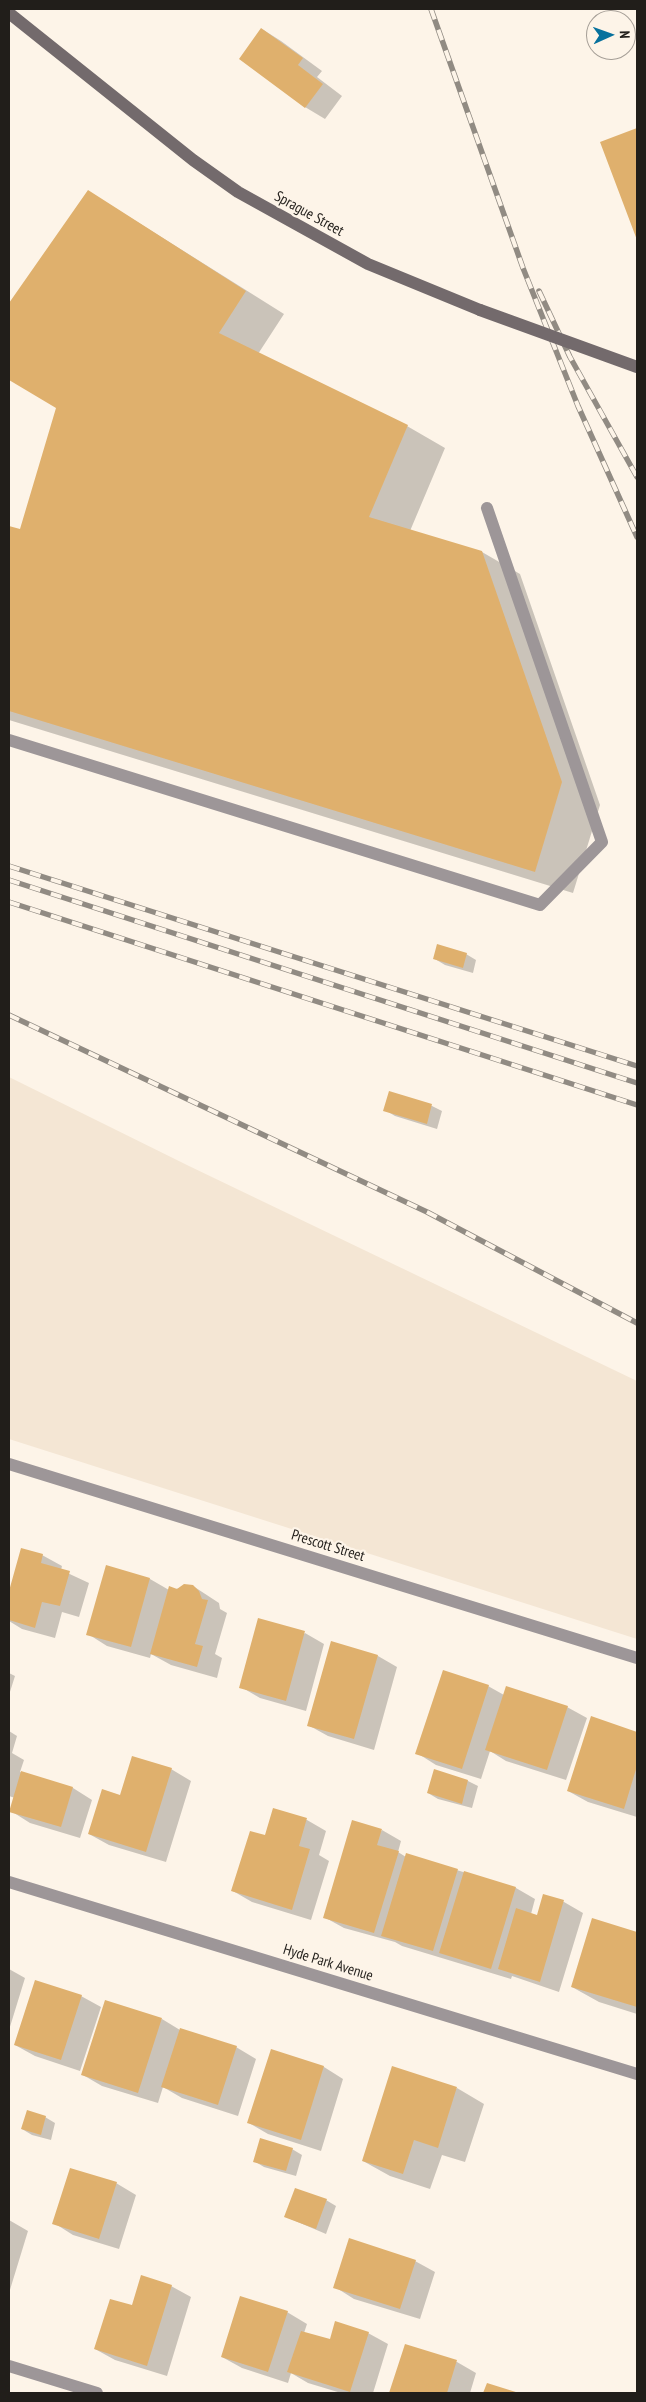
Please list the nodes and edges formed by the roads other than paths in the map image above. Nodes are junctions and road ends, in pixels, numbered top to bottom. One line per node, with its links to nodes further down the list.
1 (9, 13): 2 (main road, Sprague Street, bridge)
2 (637, 367)
3 (486, 508): 4 (street)
4 (9, 740)
5 (9, 1464): 6 (street, Prescott Street)
6 (637, 1658)
7 (9, 1882): 8 (street, Hyde Park Avenue)
8 (637, 2074)
9 (9, 2366): 10 (street)
10 (97, 2393)

